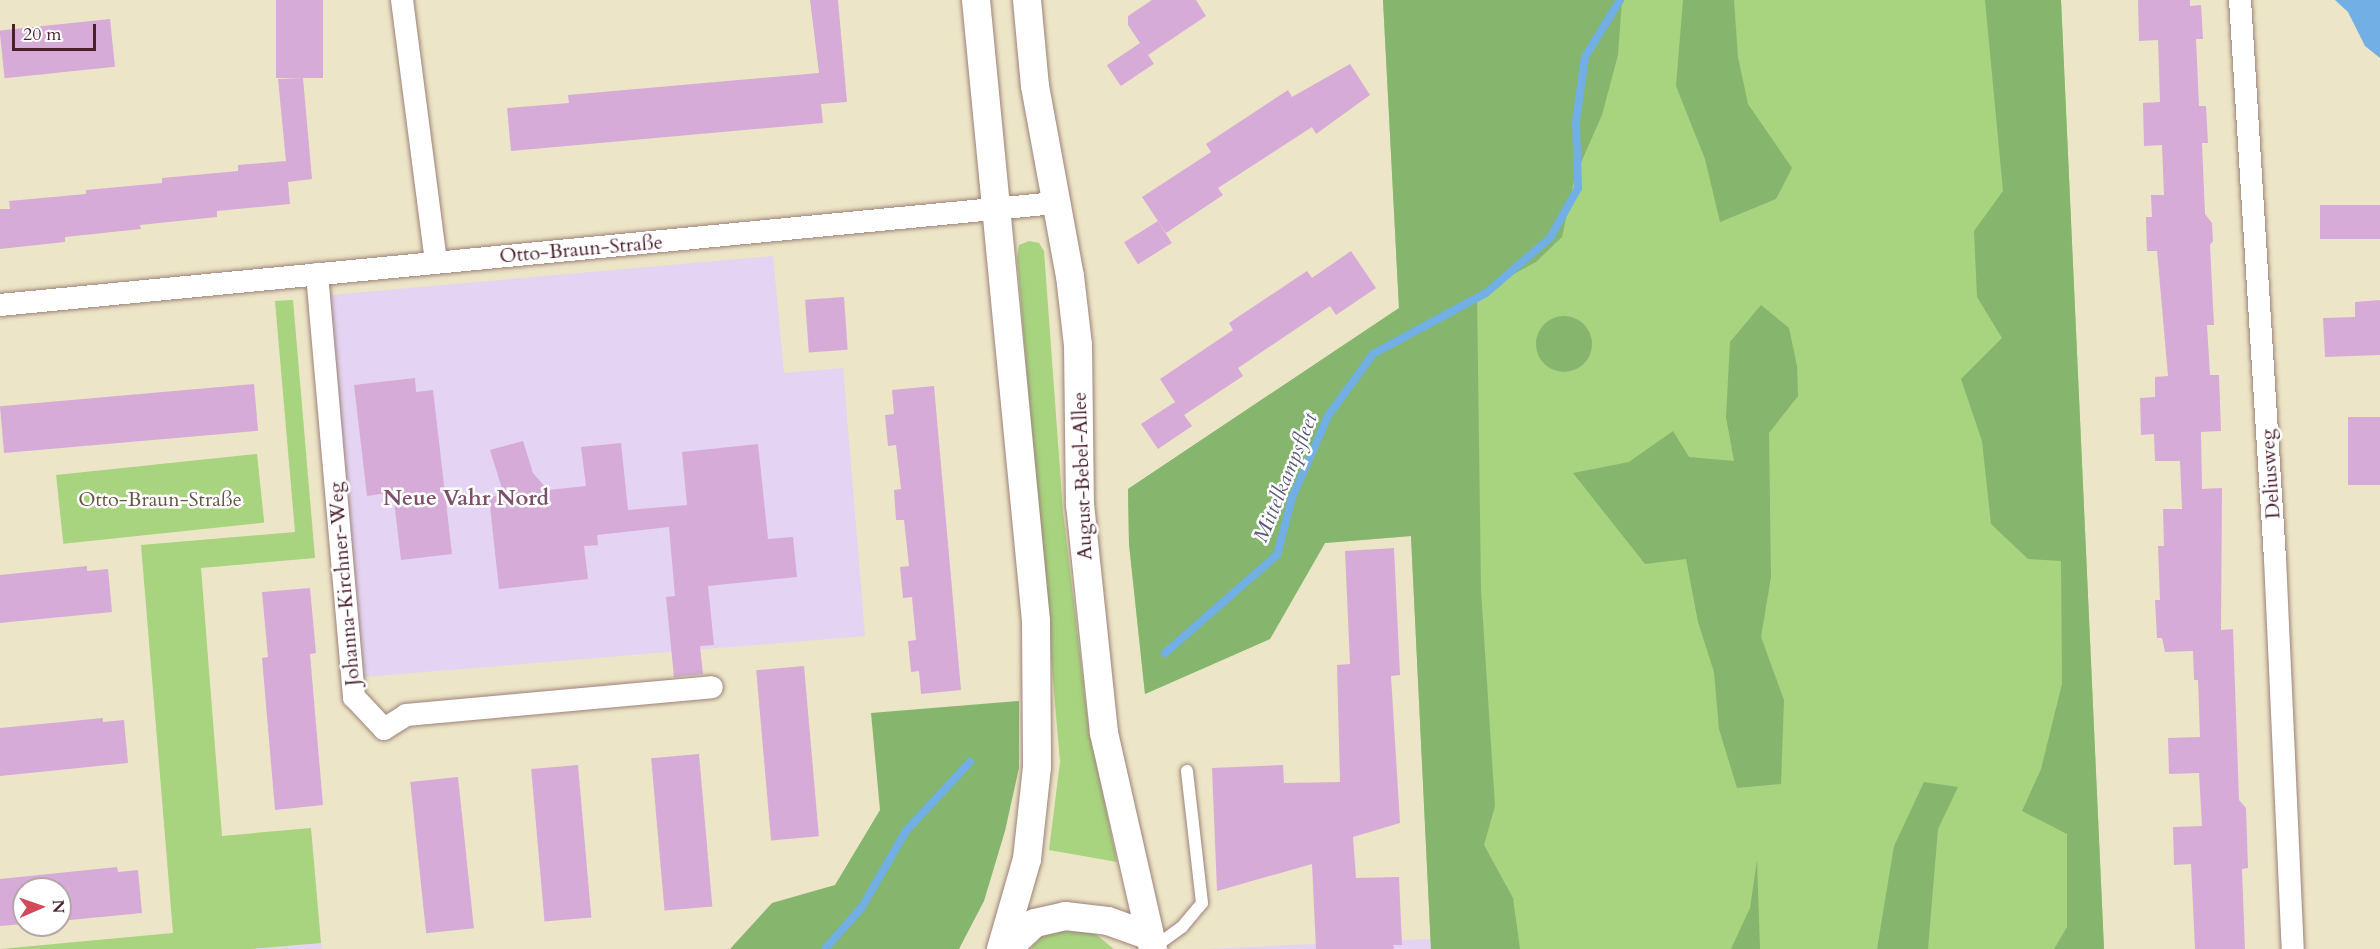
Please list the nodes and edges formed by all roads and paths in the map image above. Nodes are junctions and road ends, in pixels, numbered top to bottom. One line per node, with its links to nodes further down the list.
1 (402, 0): 7 (street)
2 (976, 0): 6 (street)
3 (1027, 0): 5 (street, August-Bebel-Allee)
4 (2240, 0): 15 (street, Deliusweg)
5 (1055, 203): 6 (street, Otto-Braun-Straße); 12 (street, August-Bebel-Allee)
6 (996, 207): 7 (street, Otto-Braun-Straße); 13 (street)
7 (436, 262): 8 (street, Otto-Braun-Straße)
8 (317, 274): 9 (street, Otto-Braun-Straße); 10 (street, Johanna-Kirchner-Weg)
9 (0, 304)
10 (712, 687)
11 (1187, 771): 12 (lane)
12 (1151, 944): 14 (street)
13 (1001, 949)
14 (1007, 949)
15 (2293, 949)

